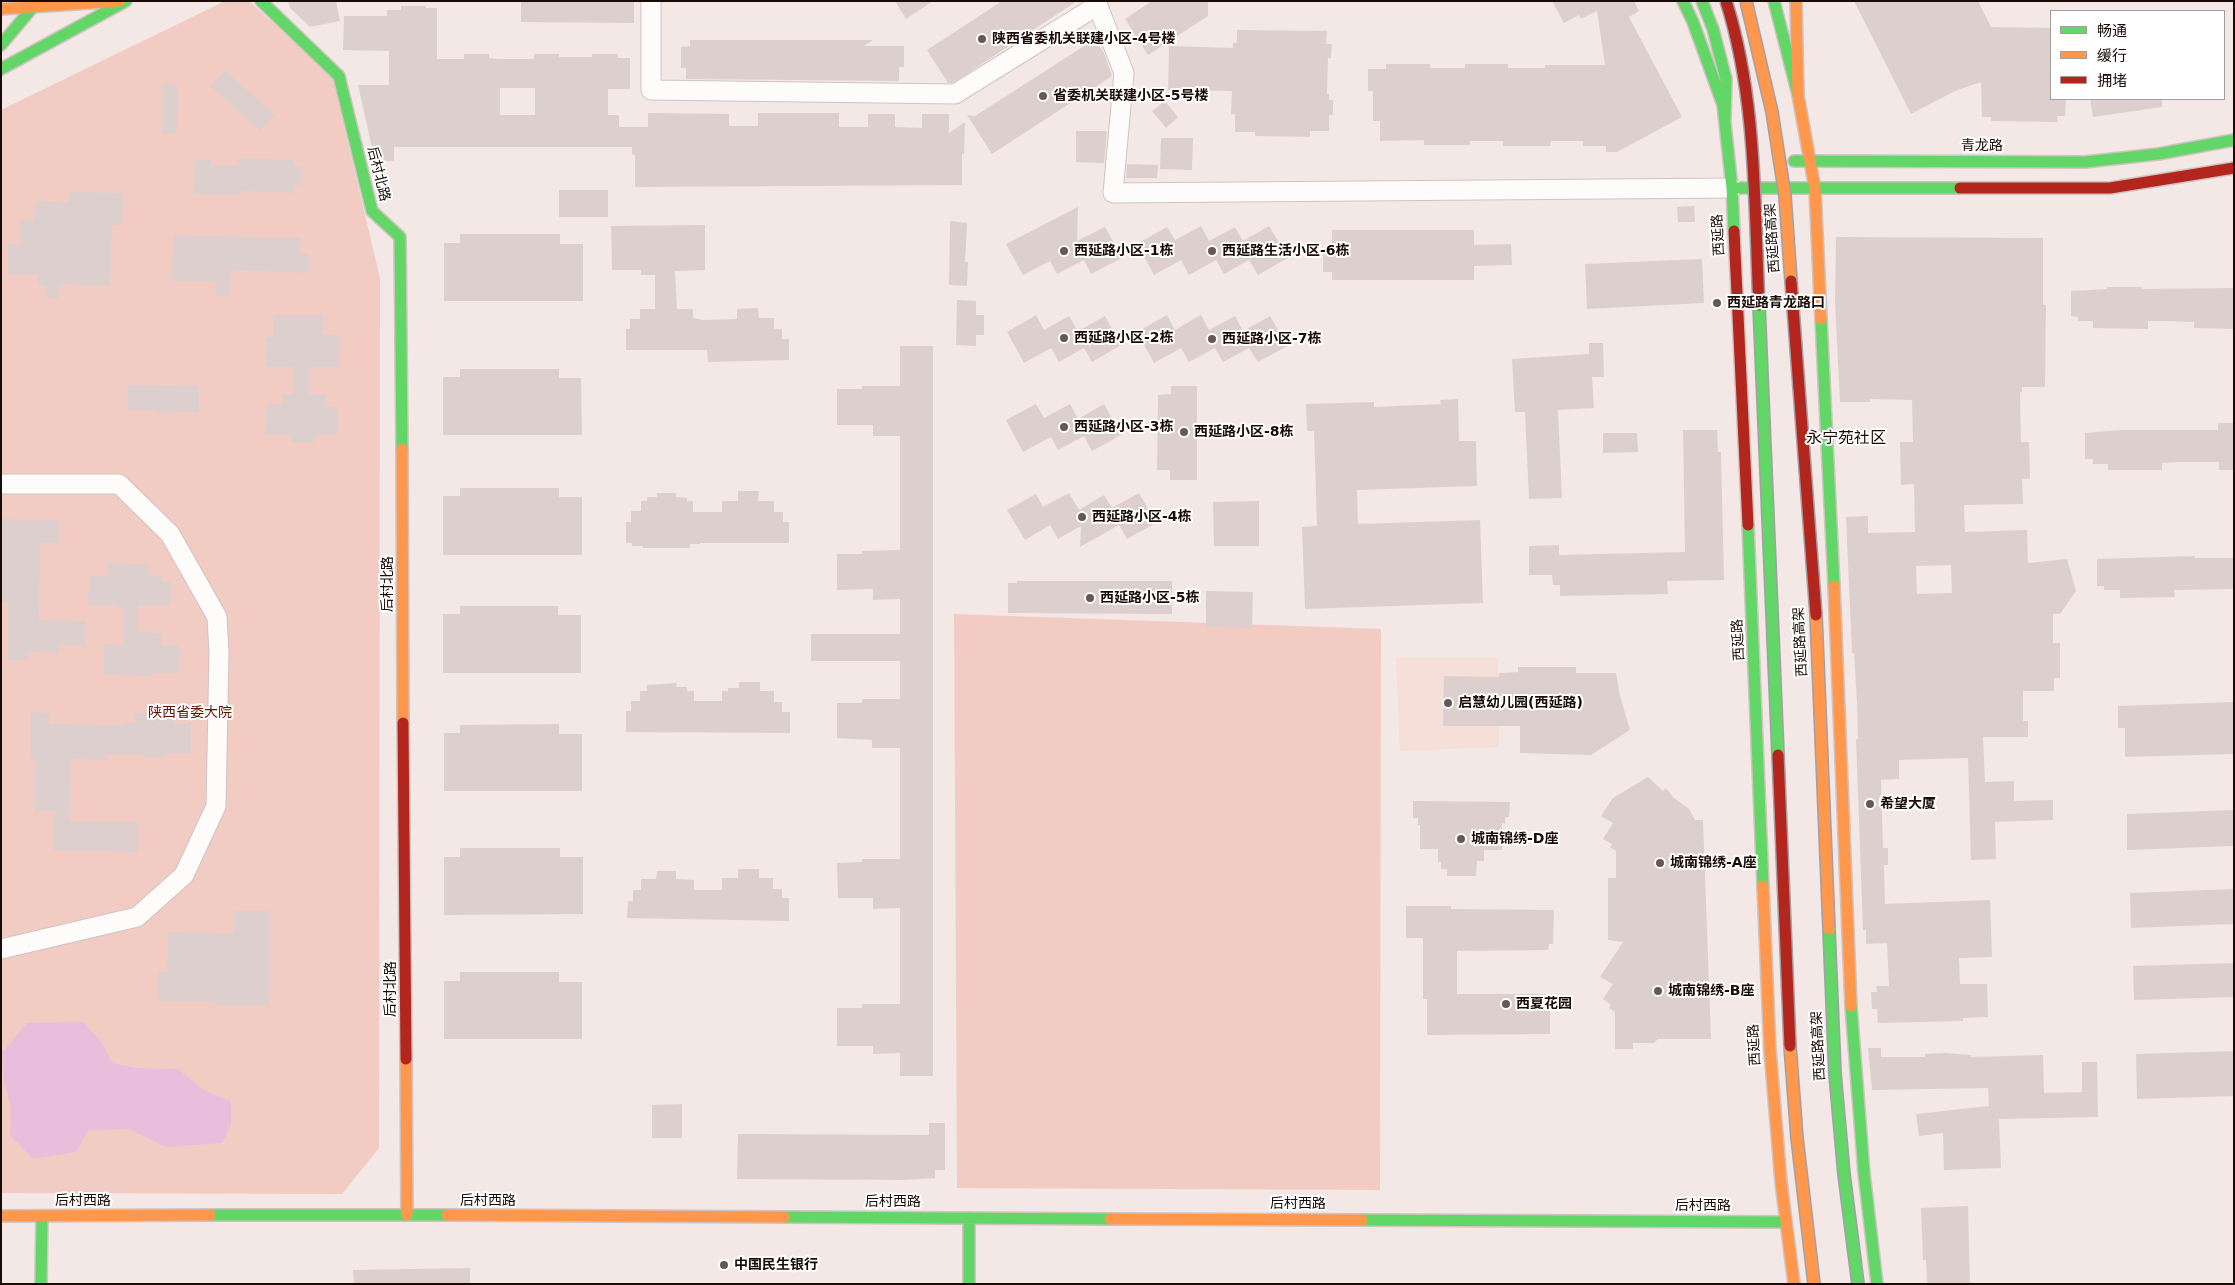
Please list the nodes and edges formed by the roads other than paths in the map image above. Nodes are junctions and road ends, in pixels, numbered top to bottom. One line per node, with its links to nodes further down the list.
1 (125, 1): 11 (main road); 14 (main road)
2 (261, 1): 27 (main road, 后村北路)
3 (651, 1): 10 (street)
4 (1683, 1): 16 (main road, 西延路)
5 (1702, 1): 16 (main road)
6 (1726, 1): 33 (main road, 西延路高架, bridge)
7 (1746, 1): 34 (main road, 西延路高架, bridge)
8 (1774, 1): 15 (main road)
9 (1796, 1): 15 (main road)
10 (1097, 3): 21 (street)
11 (36, 4): 12 (main road); 13 (main road)
12 (1, 9)
13 (1, 45)
14 (1, 69)
15 (1798, 95): 19 (main road)
16 (1725, 120): 18 (main road, 西延路)
17 (2234, 140): 19 (main road, 青龙路)
18 (1729, 161): 19 (main road, 青龙路); 21 (main road, 西延路)
19 (1810, 161): 22 (main road)
20 (2234, 168): 22 (main road)
21 (1732, 188): 22 (main road); 29 (main road, 西延路)
22 (1815, 189): 35 (main road)
23 (1, 484): 24 (street)
24 (1, 949)
25 (1, 1216): 26 (main road, 后村西路)
26 (42, 1216): 27 (main road, 后村西路); 30 (main road)
27 (408, 1216): 28 (main road, 后村西路)
28 (968, 1218): 29 (main road, 后村西路); 31 (main road)
29 (1786, 1222): 32 (main road, 西延路)
30 (41, 1284)
31 (969, 1284)
32 (1794, 1284)
33 (1814, 1284)
34 (1858, 1284)
35 (1877, 1284)

